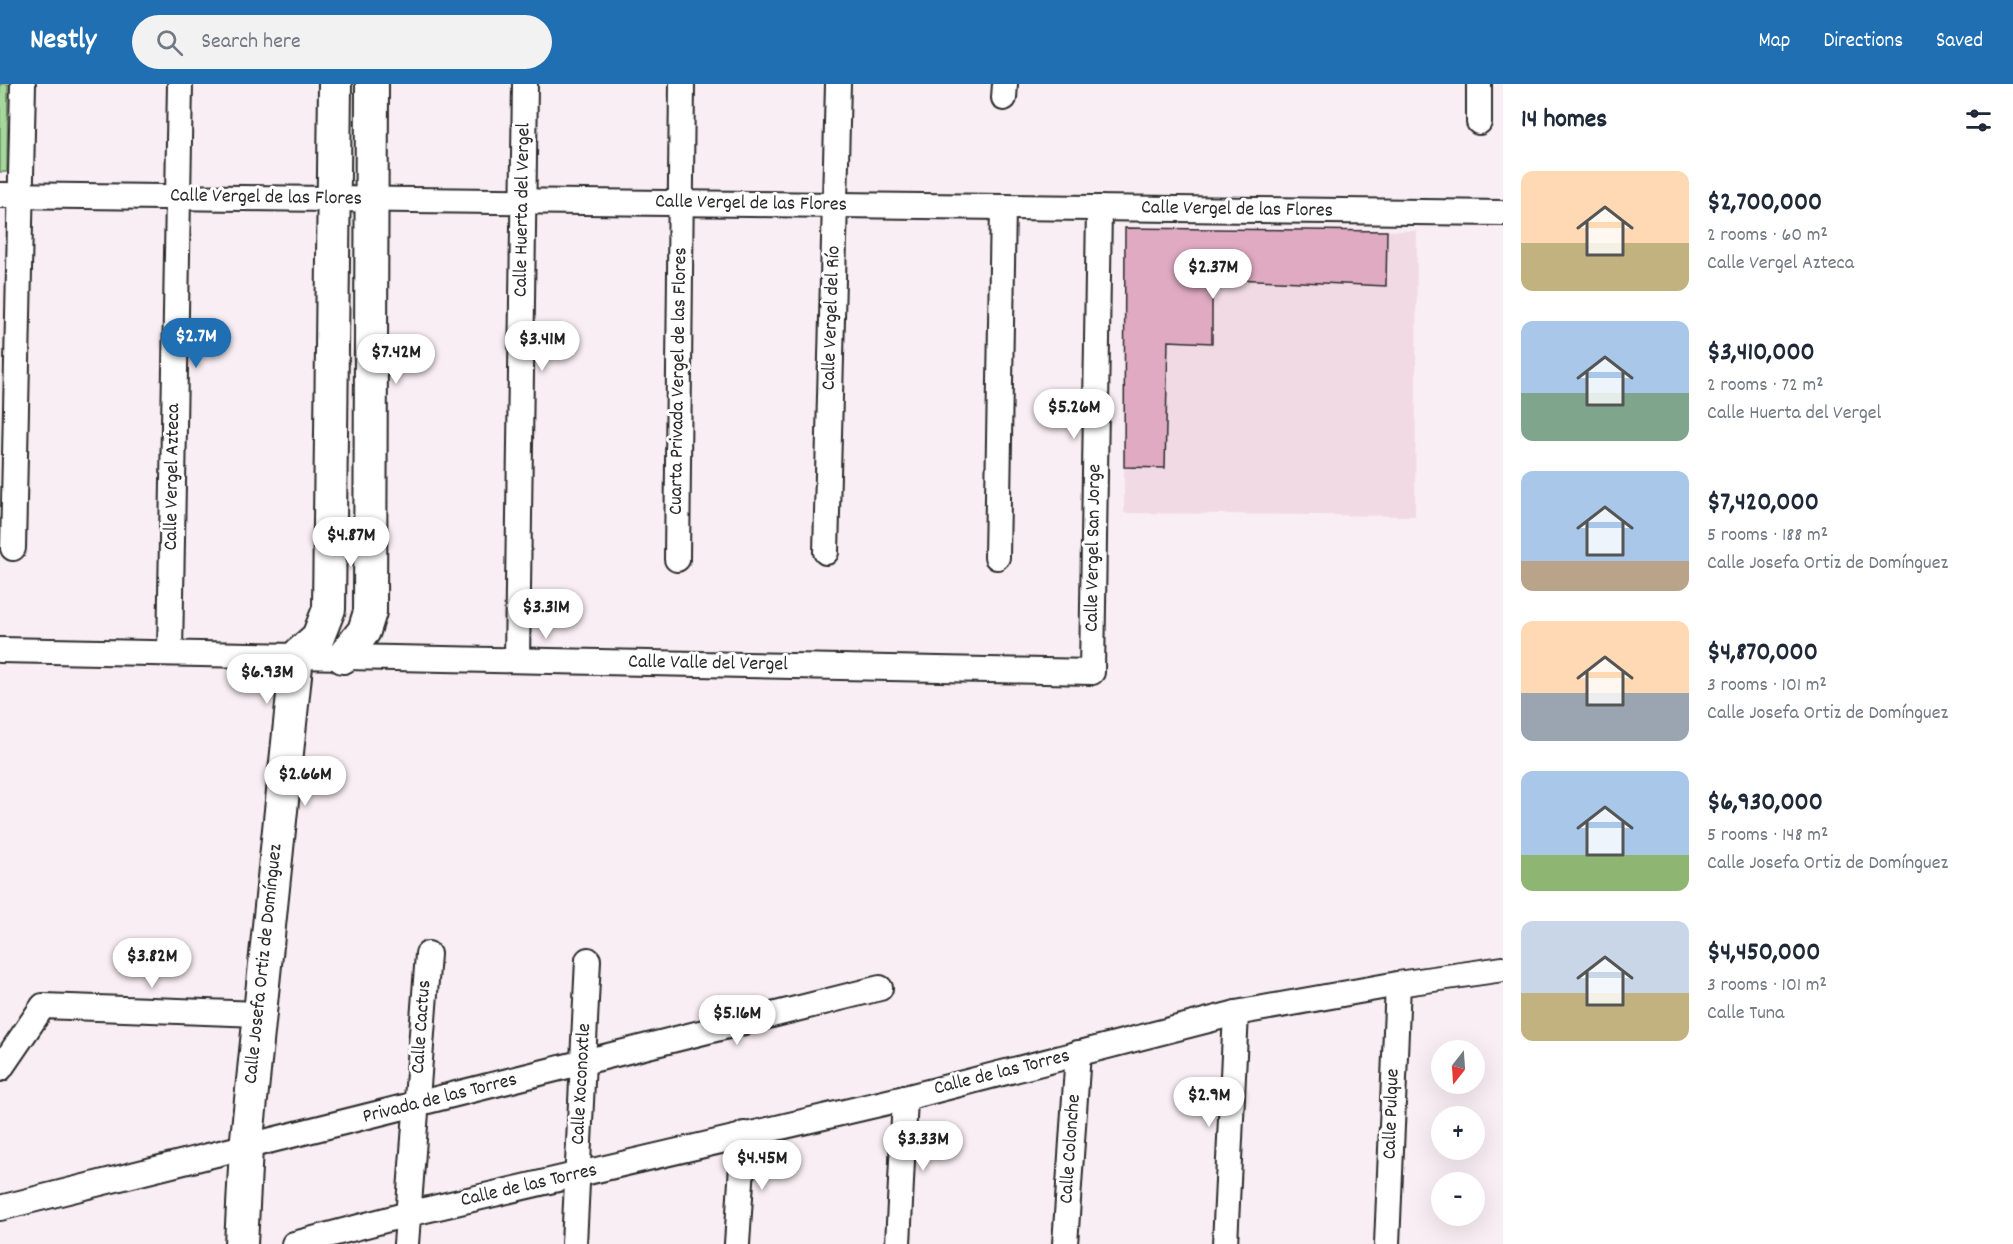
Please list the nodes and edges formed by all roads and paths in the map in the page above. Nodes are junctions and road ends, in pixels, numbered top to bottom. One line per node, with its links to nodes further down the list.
1 (23, 84): 10 (street)
2 (180, 84): 11 (street, Calle Vergel Azteca)
3 (335, 84): 12 (street)
4 (372, 84): 13 (street)
5 (525, 84): 14 (street, Calle Huerta del Vergel)
6 (682, 84): 15 (street, Cuarta Privada Vergel de las Flores)
7 (838, 84): 16 (street, Calle Vergel del Río)
8 (1479, 84): 9 (street)
9 (1479, 123)
10 (10, 195): 11 (street, Calle Vergel de las Flores); 20 (street)
11 (178, 197): 12 (street, Calle Vergel de las Flores); 27 (street, Calle Vergel Azteca)
12 (334, 199): 13 (street, Calle Vergel de las Flores); 24 (street)
13 (371, 200): 14 (street, Calle Vergel de las Flores); 25 (street)
14 (524, 202): 15 (street, Calle Vergel de las Flores); 30 (street, Calle Huerta del Vergel)
15 (681, 203): 16 (street, Calle Vergel de las Flores); 23 (street, Cuarta Privada Vergel de las Flores)
16 (835, 205): 17 (street, Calle Vergel de las Flores); 21 (street, Calle Vergel del Río)
17 (1003, 207): 18 (street, Calle Vergel de las Flores); 22 (street)
18 (1099, 208): 19 (street, Calle Vergel de las Flores); 31 (street, Calle Vergel San Jorge)
19 (1503, 213)
20 (13, 548)
21 (826, 552)
22 (997, 557)
23 (677, 559)
24 (330, 592): 25 (street); 28 (street)
25 (371, 593): 29 (street)
26 (0, 650): 27 (street, Calle Valle del Vergel)
27 (170, 653): 28 (street, Calle Valle del Vergel)
28 (297, 656): 29 (street, Calle Valle del Vergel); 38 (street, Calle Josefa Ortiz de Domínguez)
29 (343, 657): 30 (street, Calle Valle del Vergel)
30 (518, 660): 31 (street, Calle Valle del Vergel)
31 (1092, 672)
32 (428, 954): 43 (street, Calle Cactus)
33 (588, 960): 40 (street, Calle Xoconoxtle)
34 (1503, 969): 35 (street, Calle de las Torres)
35 (1398, 984): 37 (street, Calle de las Torres); 57 (street, Calle Pulque)
36 (880, 988): 40 (street, Privada de las Torres)
37 (1236, 1013): 39 (street, Calle de las Torres); 56 (street)
38 (259, 1014): 41 (street); 45 (street, Calle Josefa Ortiz de Domínguez)
39 (1078, 1053): 42 (street, Calle de las Torres); 55 (street, Calle Colonche)
40 (584, 1062): 43 (street, Privada de las Torres); 46 (street, Calle Xoconoxtle)
41 (0, 1069)
42 (905, 1098): 44 (street, Calle de las Torres); 54 (street)
43 (416, 1104): 45 (street, Privada de las Torres); 48 (street, Calle Cactus)
44 (744, 1134): 46 (street, Calle de las Torres); 53 (street)
45 (246, 1148): 47 (street, Privada de las Torres); 49 (street, Calle Josefa Ortiz de Domínguez)
46 (577, 1175): 48 (street, Calle de las Torres); 52 (street, Calle Xoconoxtle)
47 (0, 1208)
48 (408, 1214): 50 (street, Calle de las Torres); 51 (street, Calle Cactus)
49 (242, 1244)
50 (294, 1244)
51 (406, 1244)
52 (574, 1244)
53 (737, 1244)
54 (898, 1244)
55 (1065, 1244)
56 (1225, 1244)
57 (1387, 1244)

